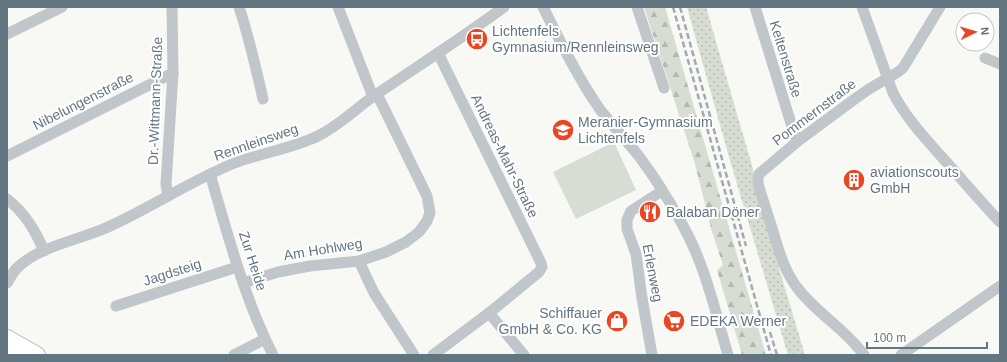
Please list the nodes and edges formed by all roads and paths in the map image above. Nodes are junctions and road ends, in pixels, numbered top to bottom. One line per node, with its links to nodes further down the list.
1 (62, 7): 11 (street)
2 (172, 7): 15 (street, Dr.-Wittmann-Straße)
3 (239, 7): 19 (street)
4 (338, 7): 18 (street, Am Hohlweg)
5 (504, 7): 12 (street, Rennleinsweg)
6 (543, 7): 23 (street)
7 (637, 7): 17 (street)
8 (755, 7): 20 (street, Keltenstraße)
9 (862, 7): 16 (street)
10 (940, 7): 16 (street, Pommernstraße)
11 (7, 34)
12 (438, 53): 18 (street, Rennleinsweg); 34 (street, Andreas-Mahr-Straße)
13 (985, 58): 14 (street)
14 (1000, 64)
15 (173, 73): 21 (street, Nibelungenstraße); 24 (street, Dr.-Wittmann-Straße)
16 (888, 78): 20 (street, Pommernstraße); 26 (street)
17 (664, 88)
18 (375, 96): 22 (street, Rennleinsweg); 28 (street, Am Hohlweg)
19 (263, 99)
20 (798, 142): 47 (street, Pommernstraße)
21 (7, 156)
22 (210, 174): 24 (street, Rennleinsweg); 29 (street, Zur Heide)
23 (662, 191): 45 (street, Erlenweg); 46 (street)
24 (168, 196): 27 (street, Rennleinsweg)
25 (7, 199): 27 (street)
26 (1000, 222)
27 (44, 251): 30 (street, Rennleinsweg)
28 (359, 261): 31 (street, Am Hohlweg); 42 (street)
29 (237, 267): 31 (street, Zur Heide); 33 (street, Jagdsteig)
30 (7, 283)
31 (243, 283): 36 (street, Zur Heide)
32 (1000, 286): 48 (street)
33 (116, 306)
34 (489, 312): 43 (street); 44 (street)
35 (7, 338): 39 (highway)
36 (265, 339): 40 (street); 41 (street, Zur Heide)
37 (7, 352): 38 (highway)
38 (12, 355)
39 (37, 355)
40 (234, 355)
41 (273, 355)
42 (414, 355)
43 (433, 355)
44 (524, 355)
45 (652, 355)
46 (728, 355)
47 (864, 355)
48 (901, 355)

